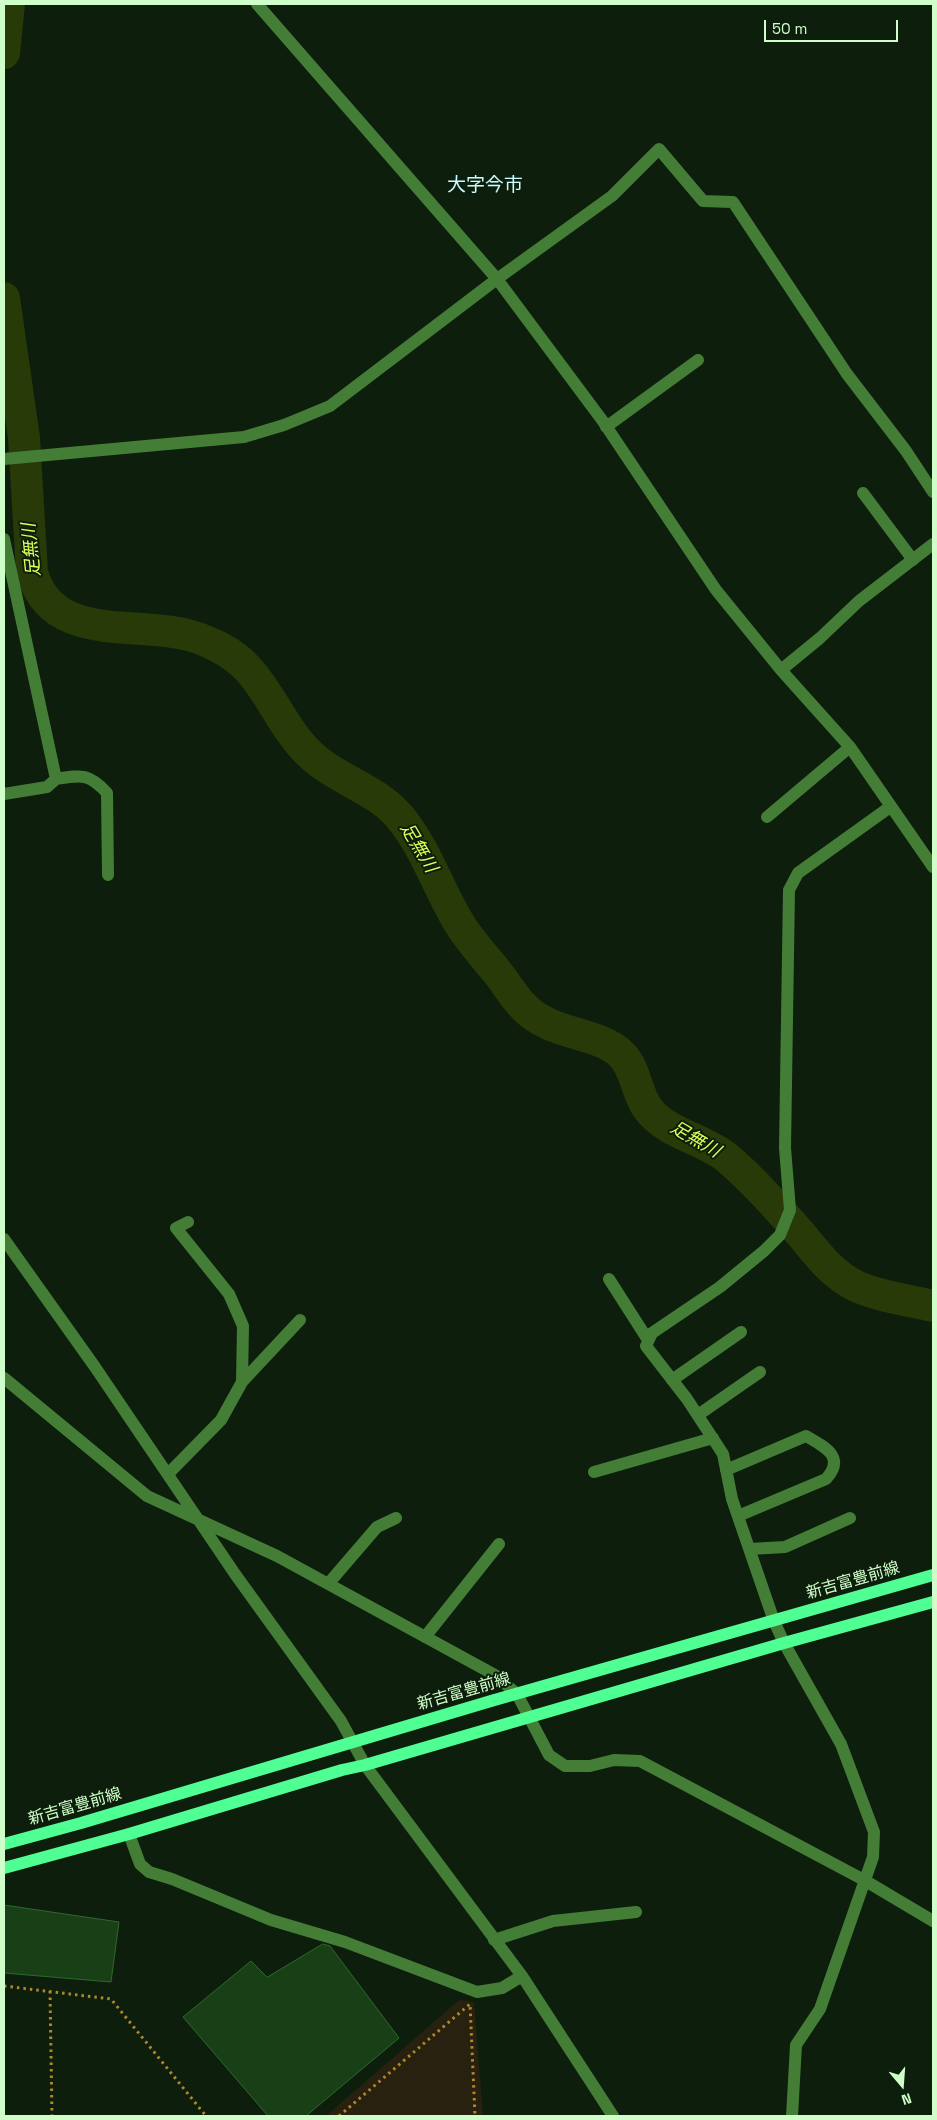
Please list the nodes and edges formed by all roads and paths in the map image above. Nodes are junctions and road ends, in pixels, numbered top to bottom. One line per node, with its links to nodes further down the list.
1 (257, 4): 2 (street)
2 (496, 279): 4 (street); 5 (street); 6 (street)
3 (698, 360): 4 (street)
4 (606, 427): 11 (street)
5 (4, 459)
6 (933, 492)
7 (863, 493): 10 (street)
8 (4, 539): 13 (street)
9 (933, 544): 10 (street)
10 (913, 560): 11 (street)
11 (781, 670): 12 (street)
12 (850, 748): 15 (street); 16 (street)
13 (56, 779): 14 (street); 18 (street)
14 (4, 794)
15 (890, 807): 17 (street); 24 (street)
16 (767, 817)
17 (933, 867)
18 (108, 875)
19 (188, 1222): 28 (street)
20 (4, 1239): 33 (street)
21 (609, 1279): 24 (street)
22 (300, 1320): 28 (street)
23 (741, 1332): 27 (street)
24 (648, 1340): 27 (street)
25 (760, 1372): 29 (street)
26 (4, 1378): 37 (street)
27 (672, 1380): 29 (street)
28 (242, 1382): 33 (street)
29 (698, 1415): 30 (street)
30 (712, 1438): 31 (street); 32 (street)
31 (726, 1470): 34 (street); 34 (street)
32 (594, 1472)
33 (168, 1474): 37 (street)
34 (738, 1516): 39 (street)
35 (396, 1518): 41 (street)
36 (850, 1518): 39 (street)
37 (199, 1519): 41 (street); 48 (street)
38 (498, 1544): 44 (street)
39 (750, 1550): 43 (street)
40 (933, 1576): 43 (main road, 新吉富豊前線)
41 (328, 1584): 44 (street)
42 (933, 1602): 45 (main road)
43 (774, 1620): 45 (street); 46 (main road, 新吉富豊前線)
44 (425, 1637): 46 (street)
45 (784, 1643): 47 (main road); 53 (street)
46 (517, 1694): 47 (street); 48 (main road, 新吉富豊前線)
47 (529, 1717): 49 (main road); 53 (street)
48 (352, 1742): 49 (street); 51 (main road, 新吉富豊前線)
49 (365, 1766): 50 (main road); 56 (street)
50 (129, 1834): 52 (main road); 57 (street)
51 (4, 1844)
52 (4, 1868)
53 (864, 1880): 55 (street); 65 (street)
54 (636, 1912): 56 (street)
55 (933, 1921)
56 (494, 1940): 57 (street)
57 (522, 1976): 64 (street)
58 (4, 1986): 59 (path)
59 (50, 1992): 60 (path); 61 (path)
60 (52, 2116)
61 (206, 2116)
62 (339, 2116): 63 (path)
63 (475, 2116)
64 (613, 2116)
65 (792, 2116)

